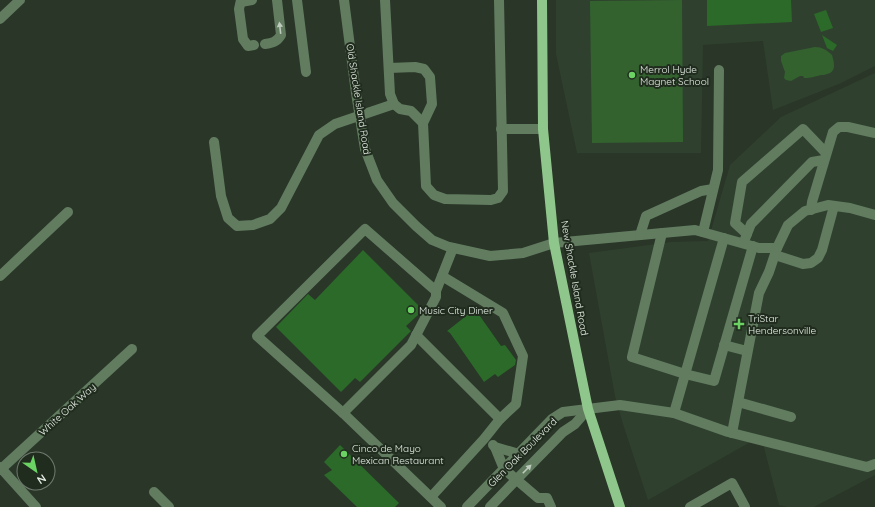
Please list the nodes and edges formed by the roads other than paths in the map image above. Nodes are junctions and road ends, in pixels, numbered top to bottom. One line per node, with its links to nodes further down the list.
1 (20, 0): 10 (street)
2 (252, 0): 9 (street)
3 (277, 0): 11 (street, one-way to 3)
4 (297, 0): 15 (street)
5 (344, 0): 17 (street, Old Shackle Island Road)
6 (385, 0): 13 (street)
7 (500, 0): 19 (street)
8 (542, 0): 20 (main road, New Shackle Island Road)
9 (241, 1): 12 (street)
10 (0, 19)
11 (265, 44)
12 (254, 45)
13 (389, 68): 16 (street); 18 (street)
14 (719, 70): 24 (street)
15 (306, 72)
16 (394, 104): 17 (street); 18 (street)
17 (360, 116): 22 (street); 37 (street, Old Shackle Island Road)
18 (423, 123): 19 (street)
19 (501, 129): 20 (street)
20 (543, 129): 34 (main road, New Shackle Island Road)
21 (875, 133): 23 (street)
22 (214, 142)
23 (825, 156): 26 (street); 31 (street); 31 (street)
24 (713, 189): 29 (street); 32 (street)
25 (834, 206): 26 (street); 28 (street); 38 (street, Old Shackle Island Road)
26 (812, 210): 38 (street)
27 (68, 212): 39 (street)
28 (875, 215)
29 (703, 232): 30 (street, Old Shackle Island Road); 33 (street, Old Shackle Island Road)
30 (662, 233): 32 (street, Old Shackle Island Road); 46 (street)
31 (747, 234): 35 (street)
32 (640, 235): 34 (street, Old Shackle Island Road)
33 (724, 238): 35 (street, Old Shackle Island Road); 46 (street)
34 (554, 243): 37 (street, Old Shackle Island Road); 48 (main road, New Shackle Island Road)
35 (743, 244): 36 (street, Old Shackle Island Road)
36 (753, 246): 38 (street, Old Shackle Island Road); 43 (street)
37 (453, 248): 40 (street)
38 (776, 252): 45 (street)
39 (0, 276)
40 (442, 276): 41 (street); 52 (street)
41 (436, 291): 42 (street); 49 (street)
42 (416, 335): 49 (street); 52 (street)
43 (724, 345): 45 (street); 46 (street)
44 (132, 349): 58 (street, White Oak Way)
45 (747, 351): 47 (street)
46 (685, 374): 50 (street)
47 (738, 402): 51 (street); 53 (street)
48 (588, 409): 50 (street); 56 (street, Glen Oak Boulevard); 60 (street, Glen Oak Boulevard, one-way to 48); 69 (main road, New Shackle Island Road)
49 (343, 413): 62 (street)
50 (674, 413): 53 (street)
51 (791, 417)
52 (500, 419): 54 (street)
53 (732, 433): 57 (street)
54 (484, 439): 55 (street); 62 (street)
55 (495, 448): 56 (street); 59 (street)
56 (519, 454): 59 (street, Glen Oak Boulevard)
57 (875, 464)
58 (0, 469): 63 (street)
59 (504, 469): 60 (street); 66 (street, Glen Oak Boulevard)
60 (516, 480): 67 (street, Glen Oak Boulevard); 68 (street)
61 (154, 492): 64 (street)
62 (431, 496): 65 (street)
63 (36, 507)
64 (169, 507)
65 (441, 507)
66 (467, 507)
67 (490, 507)
68 (551, 507)
69 (620, 507)
70 (690, 507): 71 (street)
71 (745, 507)

